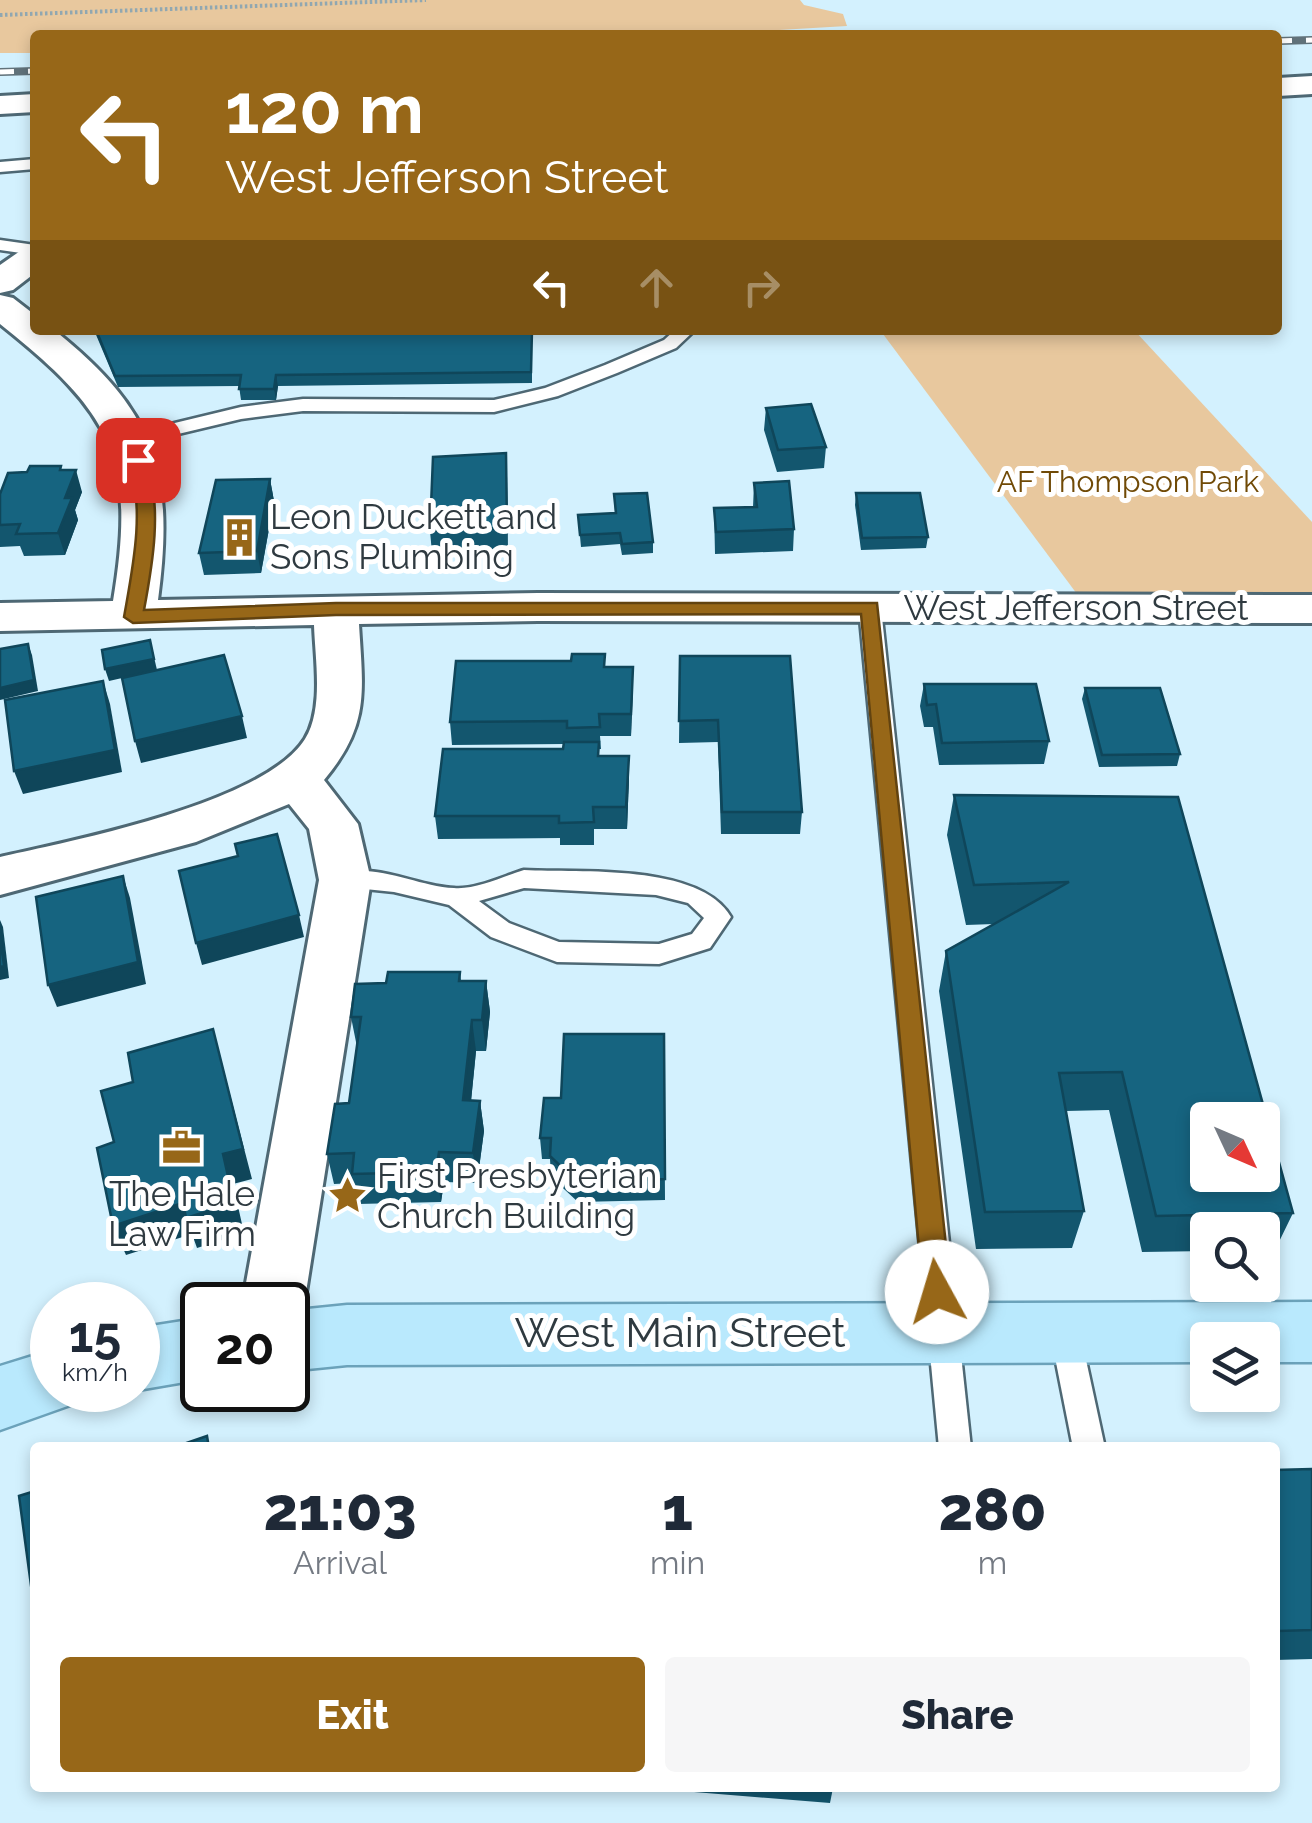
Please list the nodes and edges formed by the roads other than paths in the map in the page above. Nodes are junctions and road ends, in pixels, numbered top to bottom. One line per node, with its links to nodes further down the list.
1 (1312, 86): 2 (street)
2 (1282, 87)
3 (30, 103): 4 (street)
4 (0, 104)
5 (30, 164): 6 (lane)
6 (0, 167)
7 (0, 246): 8 (lane)
8 (30, 252)
9 (30, 257): 10 (street)
10 (0, 282)
11 (0, 306): 12 (street)
12 (30, 328)
13 (39, 335): 15 (street)
14 (680, 335): 15 (lane)
15 (132, 439): 20 (street)
16 (870, 608): 17 (street, West Jefferson Street); 18 (street, West Jefferson Street); 26 (lane)
17 (336, 609): 20 (street, West Jefferson Street); 21 (street)
18 (1312, 609)
19 (0, 617): 20 (street, West Jefferson Street)
20 (133, 617)
21 (295, 778): 22 (street); 23 (street)
22 (0, 876)
23 (346, 880): 24 (lane); 25 (street)
24 (457, 898): 24 (lane)
25 (277, 1282)
26 (941, 1330): 27 (main road, West Main Street); 29 (main road, West Main Street); 32 (lane)
27 (1065, 1332): 28 (main road, West Main Street); 33 (lane)
28 (1312, 1332)
29 (310, 1339)
30 (30, 1388): 31 (main road)
31 (0, 1398)
32 (954, 1442)
33 (1088, 1442)

